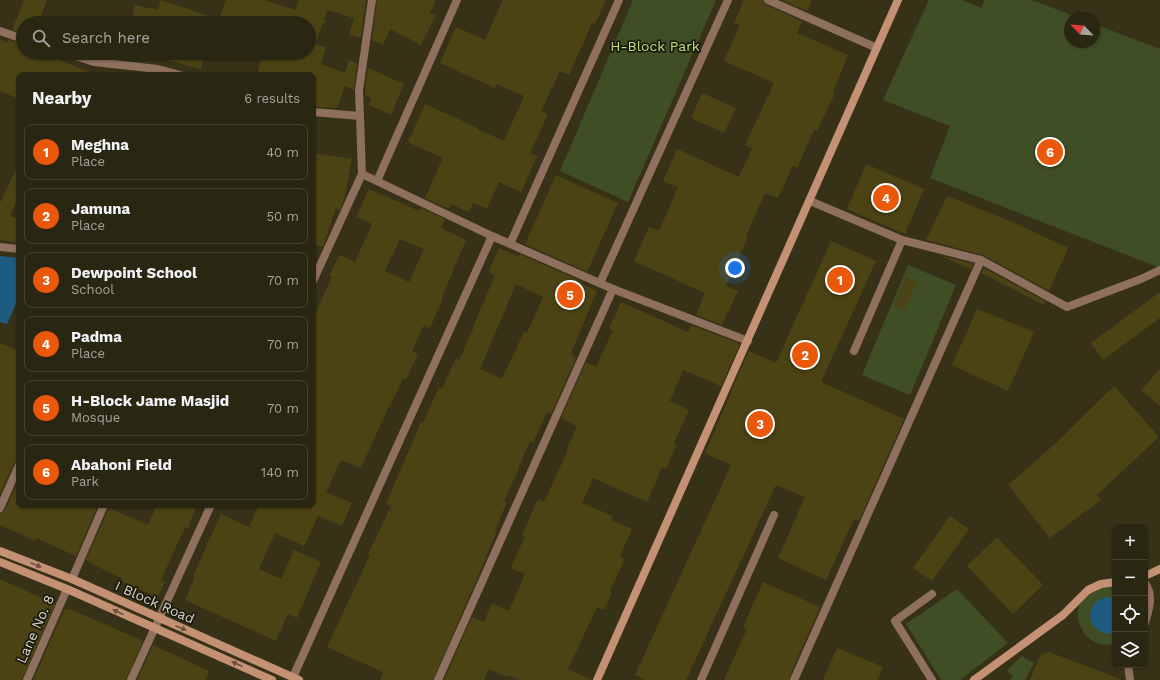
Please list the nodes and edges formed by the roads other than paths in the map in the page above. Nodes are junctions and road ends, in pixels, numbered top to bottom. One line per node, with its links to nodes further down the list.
1 (372, 0): 13 (street)
2 (457, 0): 15 (street)
3 (619, 0): 19 (street)
4 (728, 0): 25 (street)
5 (768, 0): 9 (street)
6 (898, 0): 9 (street)
7 (0, 31): 8 (street)
8 (16, 37)
9 (877, 48): 16 (street)
10 (88, 60): 11 (street)
11 (169, 72)
12 (316, 112): 13 (street)
13 (360, 116): 14 (street)
14 (362, 174): 15 (street); 24 (street)
15 (377, 181): 17 (street)
16 (810, 201): 18 (street); 27 (street)
17 (492, 236): 19 (street); 47 (street)
18 (902, 240): 22 (street); 28 (street)
19 (510, 244): 25 (street)
20 (0, 247): 21 (street)
21 (16, 249)
22 (981, 260): 23 (street); 54 (street)
23 (1160, 270)
24 (316, 274)
25 (600, 283): 26 (street)
26 (613, 288): 27 (street); 51 (street)
27 (748, 341): 52 (street)
28 (854, 351)
29 (16, 472): 30 (street)
30 (0, 508)
31 (103, 508): 38 (street)
32 (210, 508): 44 (street)
33 (774, 515): 53 (street)
34 (0, 551): 38 (street, I Block Road, one-way to 38)
35 (0, 562): 41 (street, I Block Road)
36 (1160, 569): 37 (street)
37 (1148, 575)
38 (72, 579): 44 (street, I Block Road)
39 (1112, 582): 56 (street)
40 (1148, 588): 43 (street)
41 (68, 589): 45 (street, I Block Road, one-way to 41); 48 (street, Lane No. 8)
42 (932, 594): 55 (street)
43 (1148, 614)
44 (159, 619): 45 (street); 47 (street, I Block Road, one-way to 47)
45 (155, 628): 49 (street); 50 (street, I Block Road, one-way to 45)
46 (1128, 668): 57 (street)
47 (296, 678)
48 (27, 680)
49 (131, 680)
50 (272, 680)
51 (438, 680)
52 (598, 680)
53 (701, 680)
54 (794, 680)
55 (932, 680)
56 (974, 680)
57 (1130, 680)

